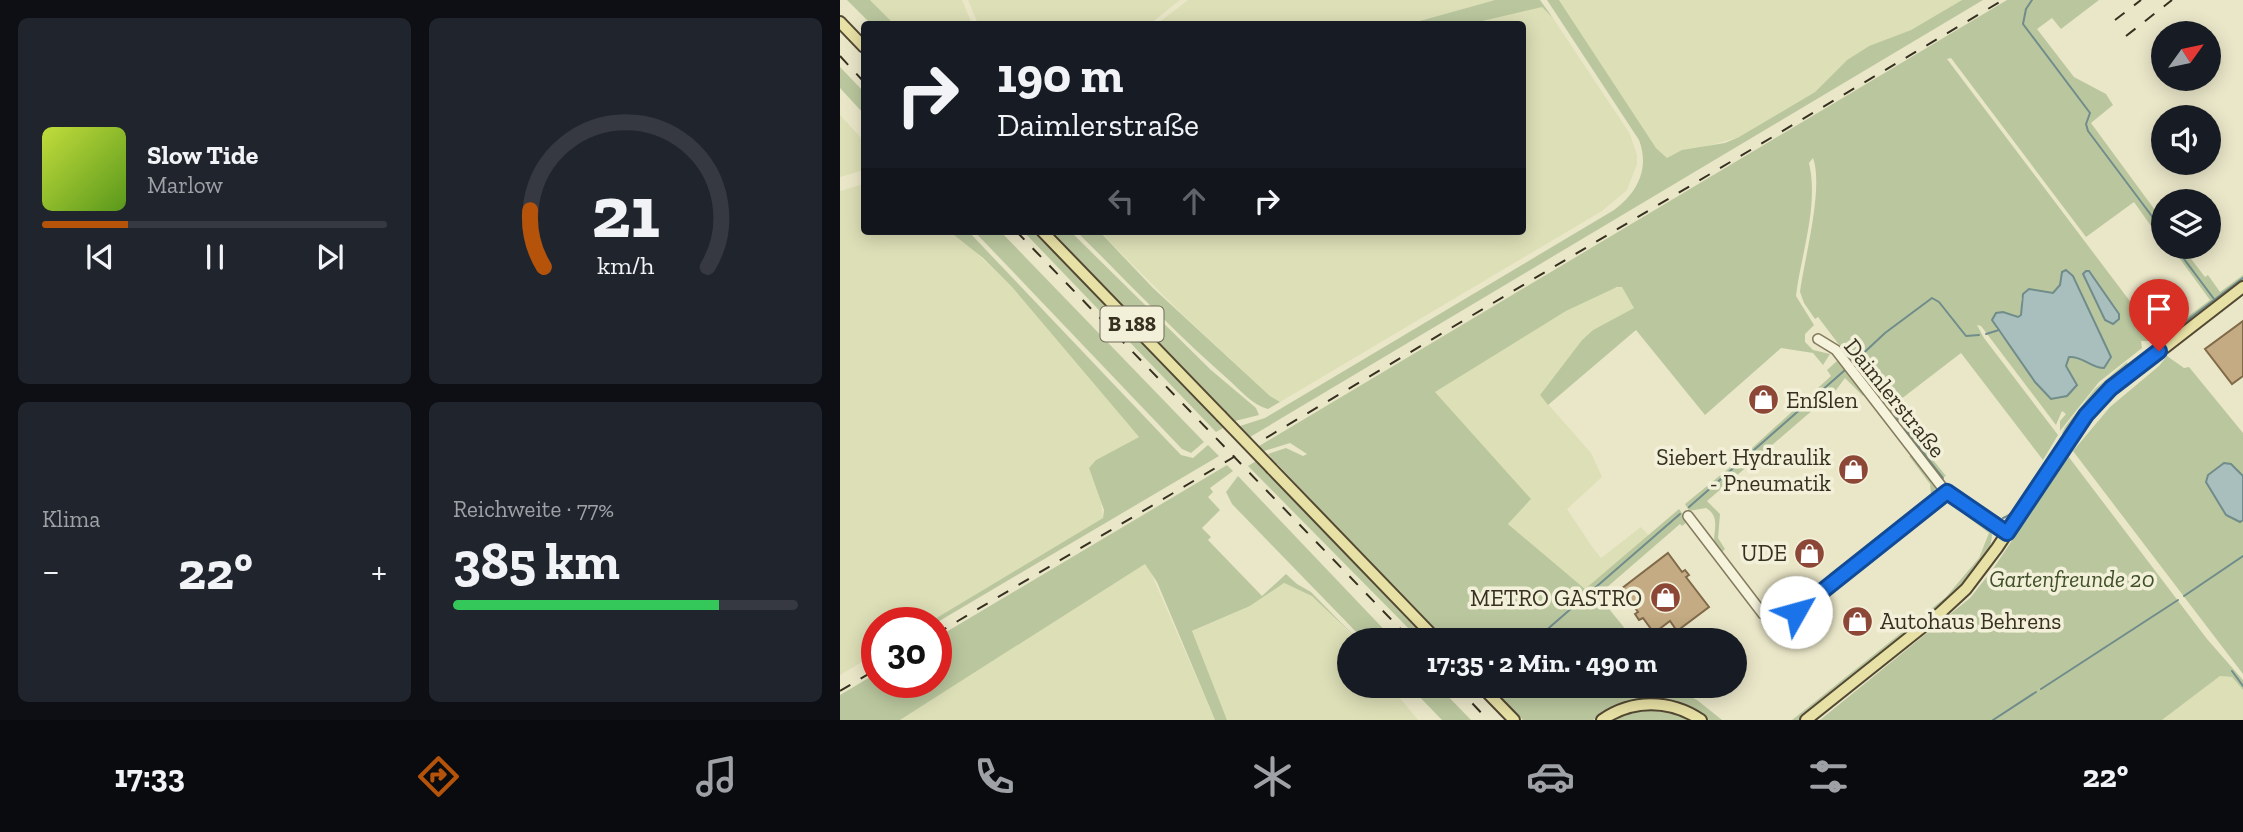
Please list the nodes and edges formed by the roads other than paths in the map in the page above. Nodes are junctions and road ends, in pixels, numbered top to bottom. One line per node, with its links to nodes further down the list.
1 (840, 22): 2 (main road)
2 (861, 44)
3 (1046, 235): 9 (main road, B 188, bridge)
4 (2243, 287): 8 (main road)
5 (1818, 339): 6 (street, Daimlerstraße)
6 (1947, 492): 7 (street); 8 (street, Daimlerstraße)
7 (1688, 516)
8 (2007, 533): 14 (main road)
9 (1425, 628)
10 (1493, 698): 11 (main road)
11 (1514, 720)
12 (1602, 720): 13 (main road)
13 (1700, 720)
14 (1807, 720)

